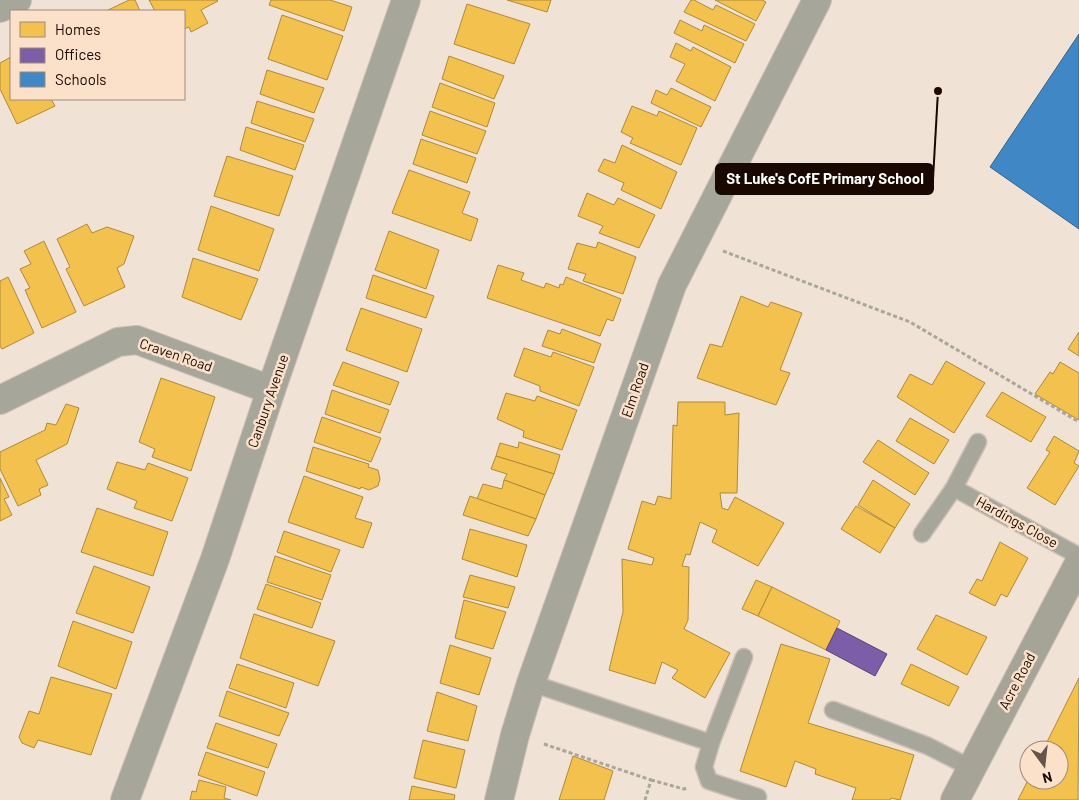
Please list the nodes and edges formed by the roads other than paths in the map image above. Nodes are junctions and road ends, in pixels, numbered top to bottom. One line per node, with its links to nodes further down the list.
1 (17, 0): 4 (street)
2 (406, 0): 5 (street, Canbury Avenue)
3 (817, 0): 13 (street, Elm Road)
4 (0, 8)
5 (271, 390): 6 (street, Craven Road); 18 (street, Canbury Avenue)
6 (0, 400)
7 (978, 442): 8 (lane)
8 (954, 488): 9 (lane); 10 (lane, Hardings Close)
9 (922, 534)
10 (1079, 556)
11 (1079, 563): 16 (street, Acre Road)
12 (744, 656): 15 (lane)
13 (532, 683): 15 (lane); 19 (street, Elm Road)
14 (834, 710): 16 (lane)
15 (711, 743): 17 (lane)
16 (971, 768): 20 (street, Acre Road)
17 (758, 797)
18 (125, 800)
19 (500, 800)
20 (955, 800)

